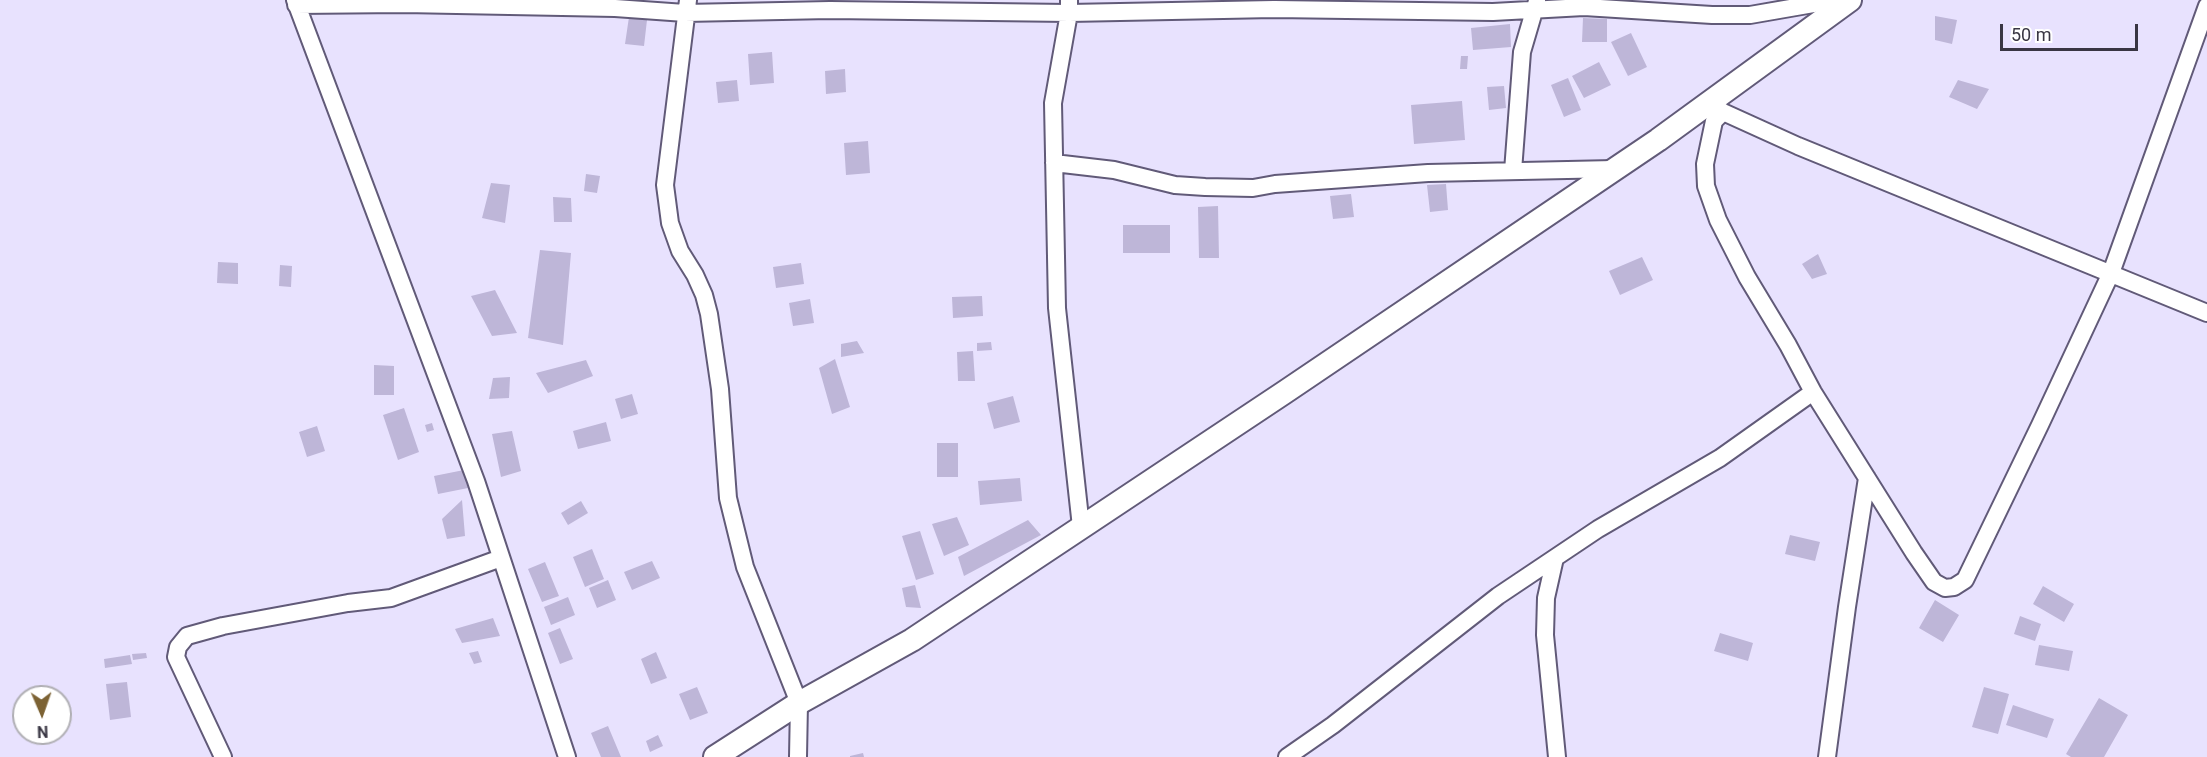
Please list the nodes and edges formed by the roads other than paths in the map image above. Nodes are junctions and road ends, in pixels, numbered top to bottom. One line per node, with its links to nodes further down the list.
1 (1848, 1): 3 (street); 7 (street)
2 (295, 3): 6 (street); 16 (street)
3 (1537, 4): 4 (street); 10 (street)
4 (1069, 6): 6 (street); 8 (street)
5 (2207, 6): 11 (street)
6 (686, 7): 18 (street)
7 (1716, 108): 9 (street); 11 (street); 13 (street)
8 (1054, 163): 10 (street); 15 (street)
9 (1614, 169): 10 (street); 15 (street)
10 (1513, 171)
11 (2111, 273): 12 (street); 14 (street)
12 (2207, 313)
13 (1813, 392): 14 (street); 17 (street)
14 (1867, 478): 25 (street)
15 (1082, 527): 18 (street)
16 (501, 558): 19 (street); 20 (street)
17 (1555, 558): 23 (street); 24 (street)
18 (800, 703): 21 (street); 22 (street)
19 (223, 757)
20 (567, 757)
21 (715, 757)
22 (798, 757)
23 (1287, 757)
24 (1557, 757)
25 (1827, 757)

